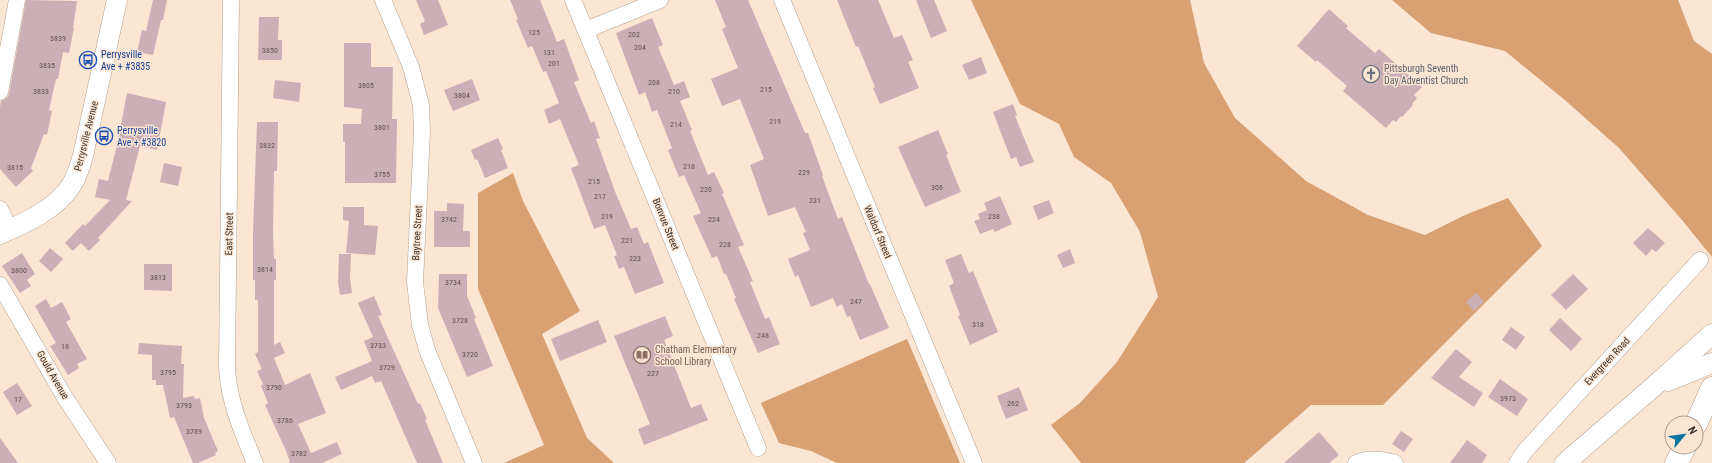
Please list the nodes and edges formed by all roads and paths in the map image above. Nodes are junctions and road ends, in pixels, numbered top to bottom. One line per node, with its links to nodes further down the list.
1 (17, 0): 9 (street)
2 (117, 0): 11 (main road, Perrysville Avenue)
3 (231, 0): 21 (street, East Street)
4 (383, 0): 22 (street, Baytree Street)
5 (573, 0): 8 (street, Bonvue Street)
6 (660, 0): 8 (street)
7 (782, 0): 23 (street, Waldorf Street)
8 (586, 30): 19 (street, Bonvue Street)
9 (0, 92)
10 (0, 209): 11 (street)
11 (5, 232)
12 (1700, 260): 26 (street, Evergreen Road)
13 (0, 285): 20 (street, Gould Avenue)
14 (1712, 334): 16 (main road)
15 (1712, 363): 16 (main road)
16 (1652, 388): 27 (main road)
17 (1712, 388): 18 (highway)
18 (1700, 415)
19 (758, 448)
20 (108, 463)
21 (255, 463)
22 (474, 463)
23 (974, 463)
24 (1356, 463): 25 (street)
25 (1395, 463)
26 (1517, 463)
27 (1565, 463)

